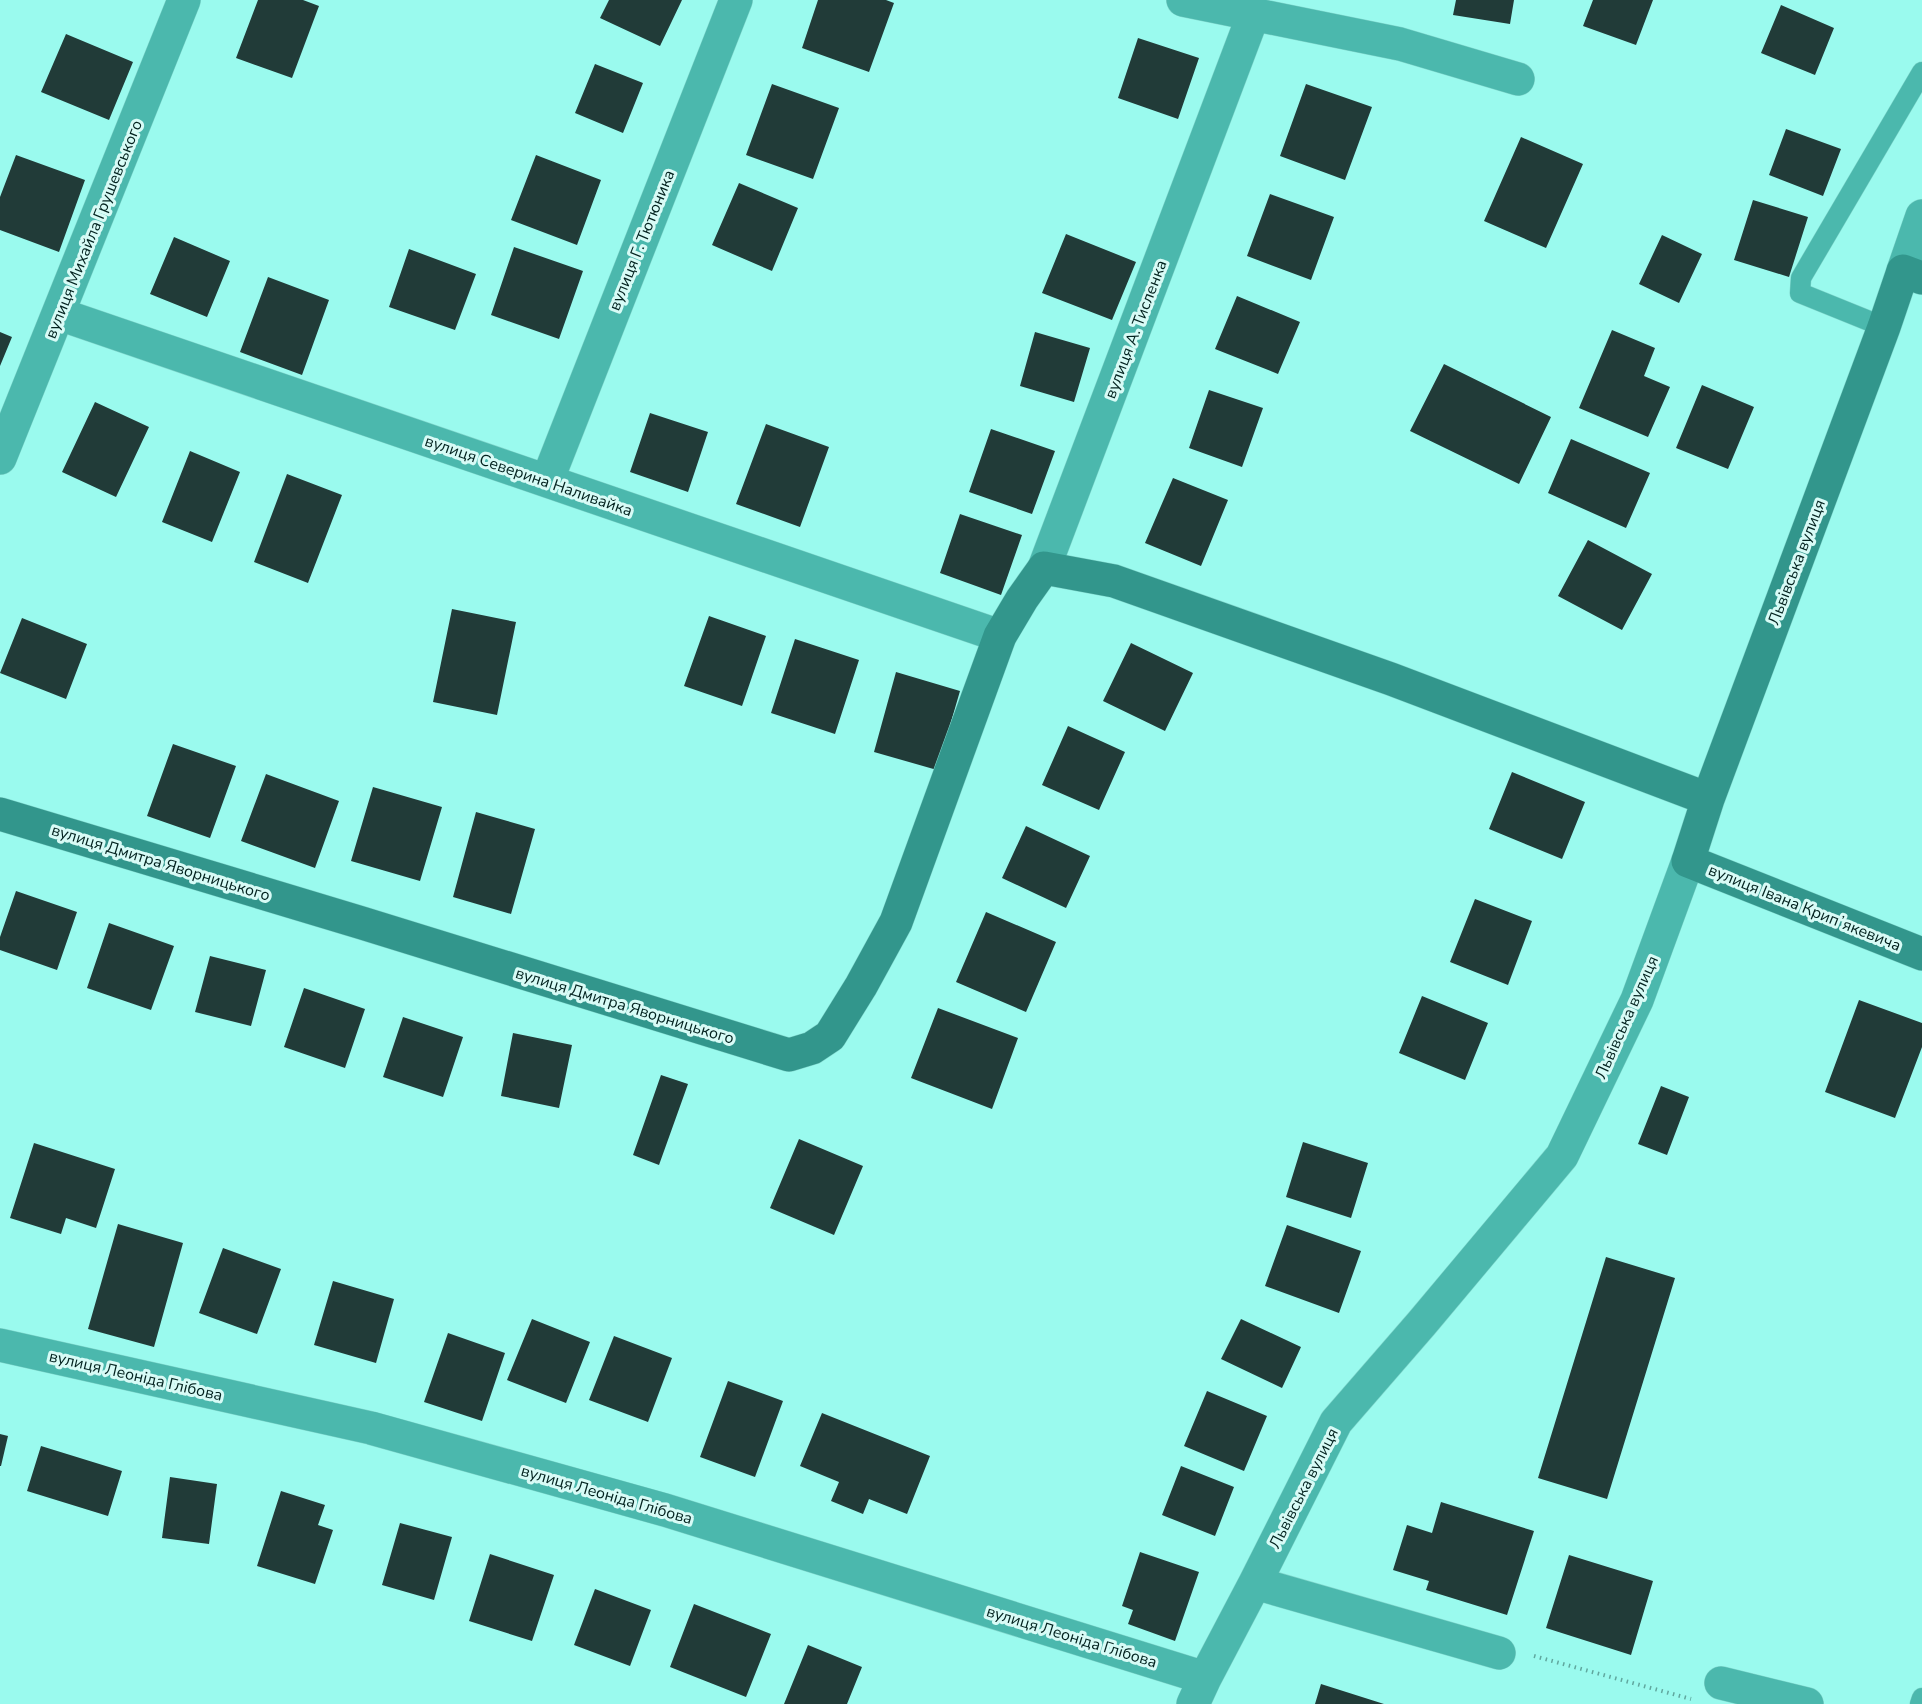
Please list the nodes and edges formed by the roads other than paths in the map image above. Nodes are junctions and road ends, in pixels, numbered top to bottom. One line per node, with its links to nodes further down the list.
1 (184, 0): 9 (street, вулиця Михайла Грушевського)
2 (736, 0): 12 (street, вулиця Г. Тютюника)
3 (1183, 0): 4 (street)
4 (1254, 14): 6 (street); 13 (street, вулиця А. Тисленка)
5 (1922, 72): 10 (lane)
6 (1518, 79)
7 (1922, 216): 8 (street, Львівська вулиця)
8 (1912, 274): 10 (street, Львівська вулиця)
9 (59, 314): 11 (street, вулиця Михайла Грушевського); 12 (street, вулиця Северина Наливайка)
10 (1884, 327): 15 (street, Львівська вулиця)
11 (0, 458)
12 (547, 481): 14 (street, вулиця Северина Наливайка)
13 (1044, 568): 14 (street, вулиця А. Тисленка); 15 (street)
14 (1000, 636): 16 (street, вулиця Дмитра Яворницького)
15 (1708, 799): 17 (street, Львівська вулиця)
16 (0, 814)
17 (1688, 861): 18 (street, вулиця Івана Крипʼякевича); 20 (street, Львівська вулиця)
18 (1922, 954)
19 (0, 1345): 23 (street, вулиця Леоніда Глібова)
20 (1255, 1583): 21 (street); 23 (street, Львівська вулиця)
21 (1499, 1653)
22 (1720, 1683): 25 (street)
23 (1199, 1691)
24 (1922, 1698): 26 (lane)
25 (1807, 1704)
26 (1920, 1704)

